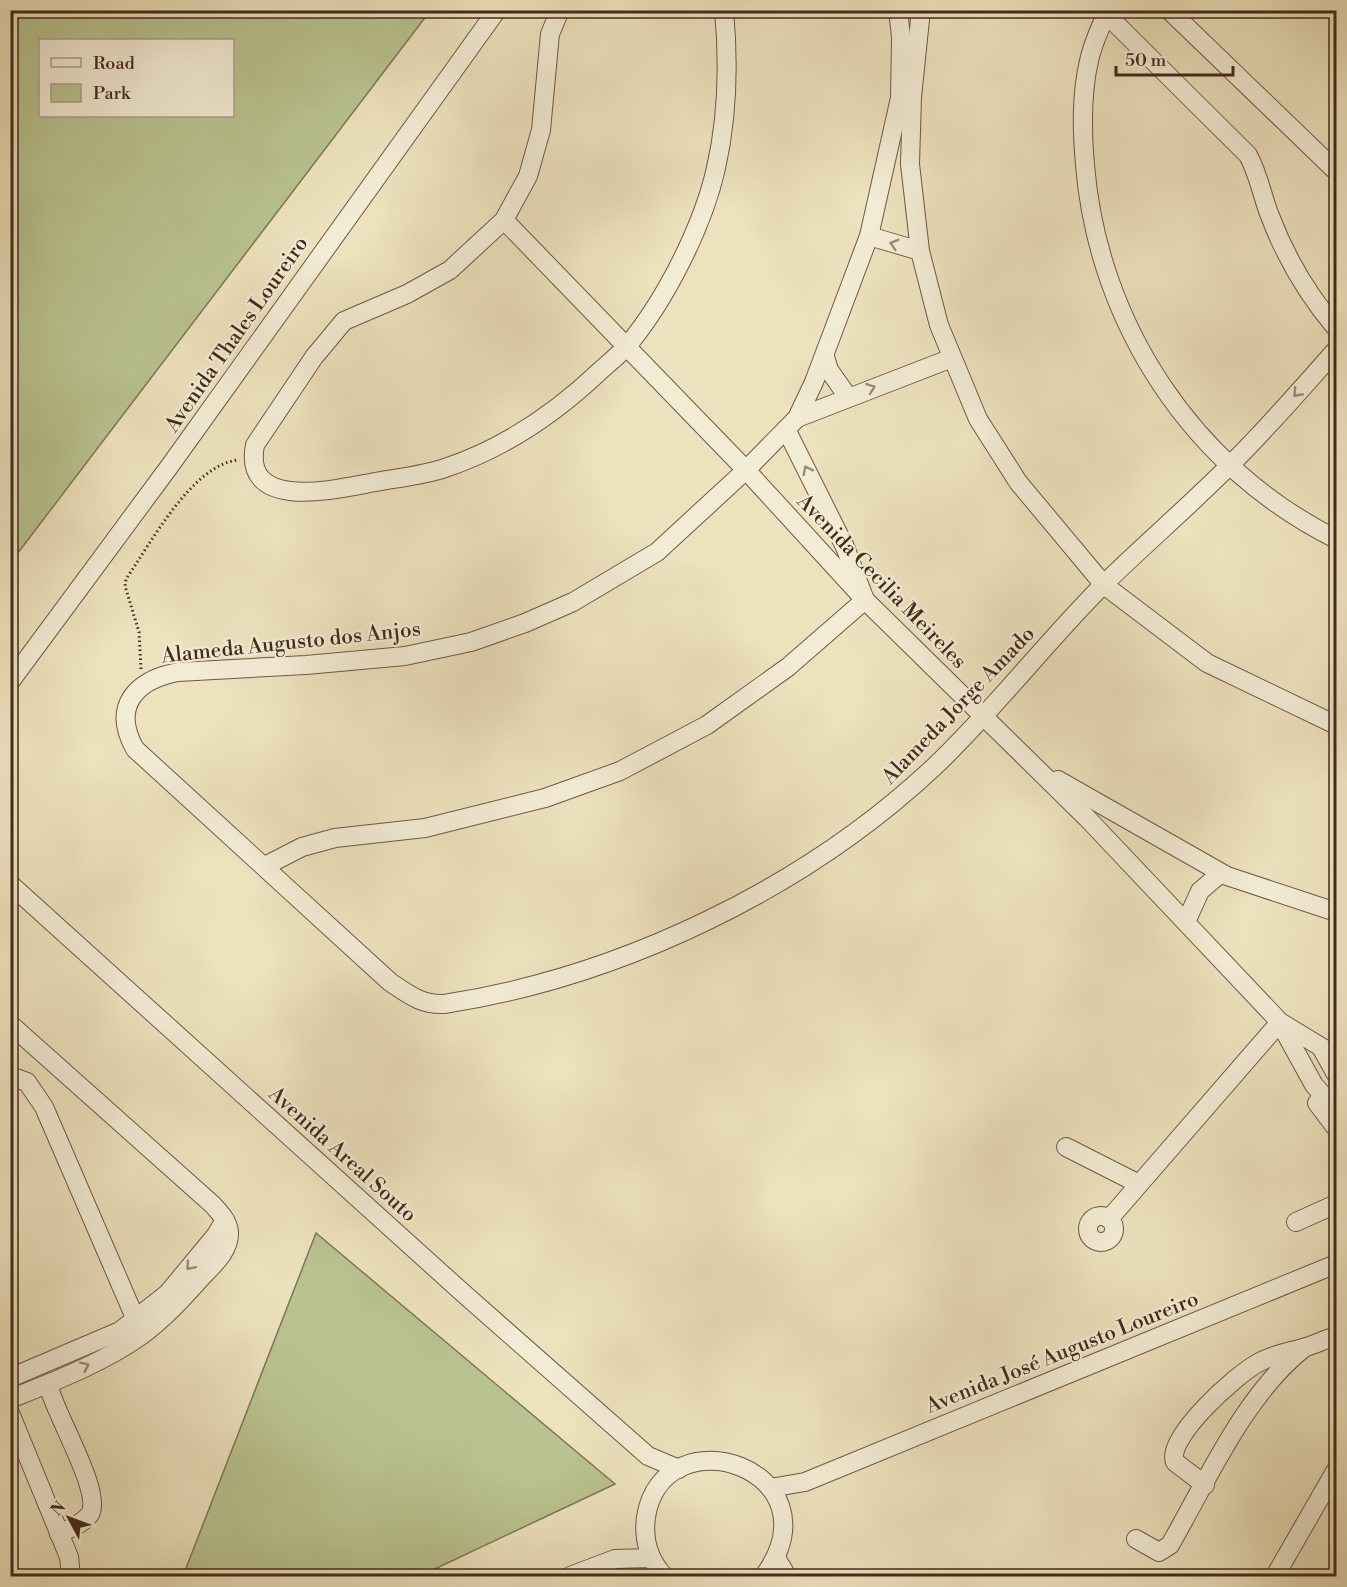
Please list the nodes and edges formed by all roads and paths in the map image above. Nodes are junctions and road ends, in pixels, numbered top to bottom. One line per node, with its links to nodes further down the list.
1 (497, 10): 25 (street, Avenida Thales Loureiro)
2 (560, 10): 9 (street)
3 (724, 10): 13 (street)
4 (1169, 10): 8 (street)
5 (898, 12): 6 (street); 10 (street, Alameda Augusto dos Anjos)
6 (920, 12): 11 (street)
7 (1104, 12): 12 (street); 20 (street)
8 (1336, 171)
9 (504, 220): 13 (street, Avenida Cecilia Meireles); 19 (street)
10 (869, 236): 11 (street, one-way to 10); 15 (street, Alameda Augusto dos Anjos)
11 (920, 251): 16 (street)
12 (1336, 328)
13 (627, 346): 19 (street); 21 (street, Avenida Cecilia Meireles)
14 (1336, 350): 20 (street, Alameda Jorge Amado, one-way to 20)
15 (825, 357): 17 (street); 18 (street, Alameda Augusto dos Anjos)
16 (952, 358): 17 (street, Alameda Augusto dos Anjos, one-way to 16); 23 (street)
17 (848, 397): 18 (street, Alameda Augusto dos Anjos)
18 (792, 424): 21 (street, Alameda Augusto dos Anjos); 24 (street, one-way to 18)
19 (252, 458): 26 (path)
20 (1231, 465): 22 (street); 23 (street, Alameda Jorge Amado)
21 (746, 470): 24 (street, Avenida Cecilia Meireles); 26 (street, Alameda Augusto dos Anjos)
22 (1336, 539)
23 (1104, 585): 27 (street, Alameda Jorge Amado); 28 (street)
24 (865, 600): 27 (street, Avenida Cecilia Meireles); 30 (street)
25 (10, 682)
26 (141, 686): 30 (street, Alameda Augusto dos Anjos)
27 (981, 717): 29 (street, Avenida Cecilia Meireles); 35 (street, Alameda Jorge Amado)
28 (1336, 725)
29 (1033, 766): 31 (street); 34 (street, Avenida Cecilia Meireles)
30 (265, 866): 35 (street, Alameda Augusto dos Anjos)
31 (1221, 873): 33 (street); 34 (street)
32 (10, 884): 57 (street, Avenida Areal Souto)
33 (1336, 912)
34 (1186, 922): 36 (street, Avenida Cecilia Meireles)
35 (430, 1004)
36 (1280, 1023): 38 (street, Avenida Cecilia Meireles); 39 (street, Avenida Cecilia Meireles); 45 (street)
37 (10, 1024): 50 (street)
38 (1332, 1052): 40 (street, Avenida Cecilia Meireles)
39 (1309, 1072): 42 (street, Avenida Cecilia Meireles); 43 (street, Avenida Cecilia Meireles)
40 (1336, 1074)
41 (10, 1076): 50 (street)
42 (1336, 1092)
43 (1336, 1121)
44 (1066, 1147): 45 (street)
45 (1139, 1184): 47 (street)
46 (1336, 1204): 48 (street)
47 (1110, 1219)
48 (1296, 1222)
49 (1336, 1264): 60 (street, Avenida José Augusto Loureiro)
50 (139, 1327): 53 (street); 54 (street, one-way to 50)
51 (1336, 1336): 52 (street)
52 (1304, 1348): 62 (street); 62 (street)
53 (10, 1378)
54 (48, 1384): 55 (street); 66 (street)
55 (10, 1399)
56 (10, 1413): 66 (street)
57 (648, 1456): 58 (street, Avenida Areal Souto); 61 (street, Avenida Areal Souto)
58 (679, 1469): 61 (street); 63 (street)
59 (1336, 1470): 76 (street)
60 (806, 1482): 63 (street, Avenida José Augusto Loureiro); 64 (street)
61 (660, 1485): 65 (street)
62 (1205, 1485): 67 (street)
63 (770, 1488): 64 (street)
64 (782, 1514): 69 (street)
65 (645, 1532): 68 (street); 70 (street)
66 (59, 1534): 71 (street)
67 (1136, 1539)
68 (651, 1558): 70 (street); 73 (street)
69 (776, 1558): 74 (street); 75 (street)
70 (615, 1559): 72 (street)
71 (71, 1576)
72 (570, 1576)
73 (664, 1576)
74 (764, 1576)
75 (787, 1576)
76 (1275, 1576)

